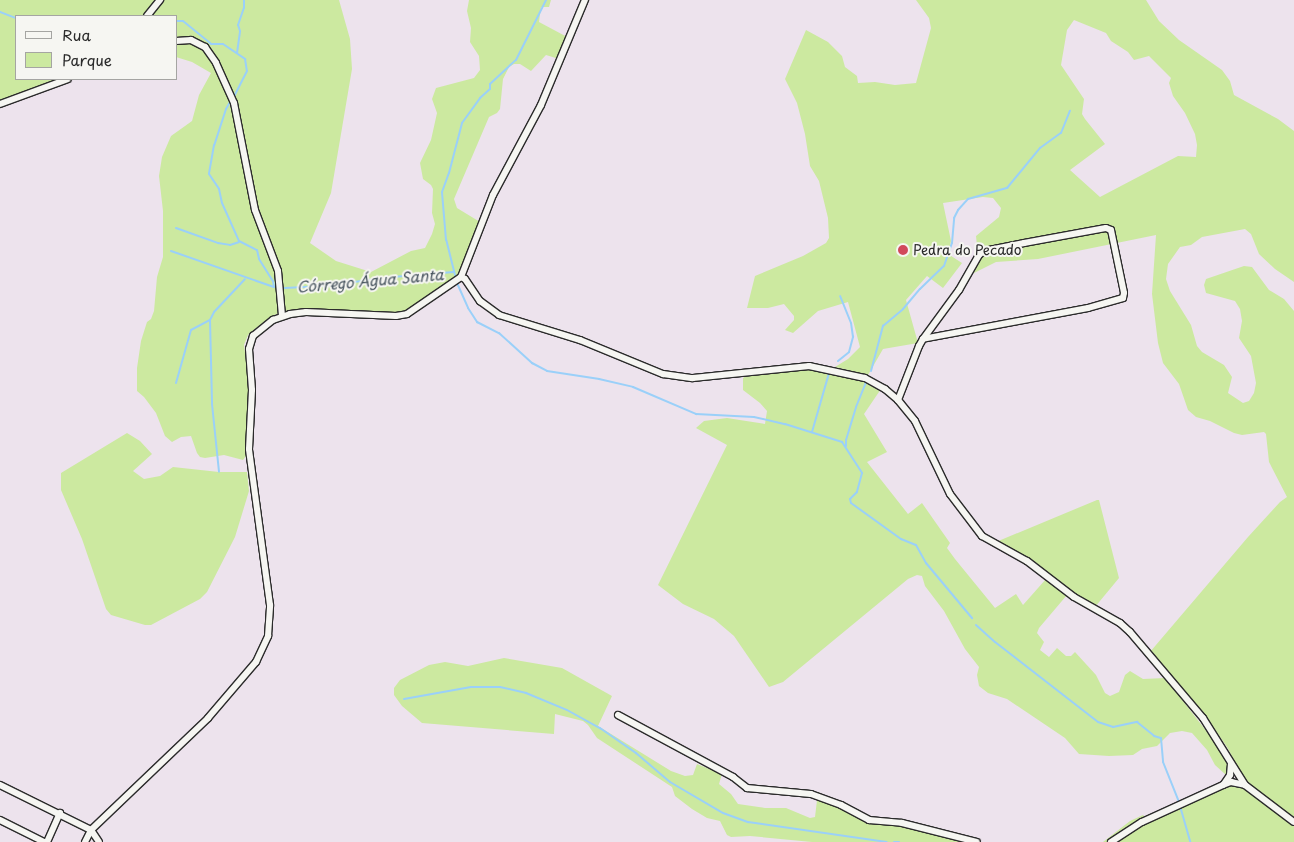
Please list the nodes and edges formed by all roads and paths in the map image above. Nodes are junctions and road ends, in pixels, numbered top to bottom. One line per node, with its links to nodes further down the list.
1 (160, 0): 3 (street)
2 (585, 0): 7 (street)
3 (148, 15)
4 (178, 41): 8 (street)
5 (65, 80): 6 (street)
6 (0, 104)
7 (461, 277): 8 (street); 10 (street)
8 (282, 316): 19 (street)
9 (923, 339): 9 (street); 10 (street)
10 (898, 400): 12 (street)
11 (618, 715): 23 (street)
12 (1231, 763): 14 (street); 15 (street)
13 (0, 785): 16 (street)
14 (1223, 785): 15 (street); 24 (street)
15 (1245, 785): 18 (street)
16 (60, 813): 19 (street); 20 (street)
17 (0, 820): 20 (street)
18 (1294, 822)
19 (91, 830): 21 (street); 22 (street)
20 (45, 842)
21 (85, 842)
22 (99, 842)
23 (977, 842)
24 (1112, 842)

